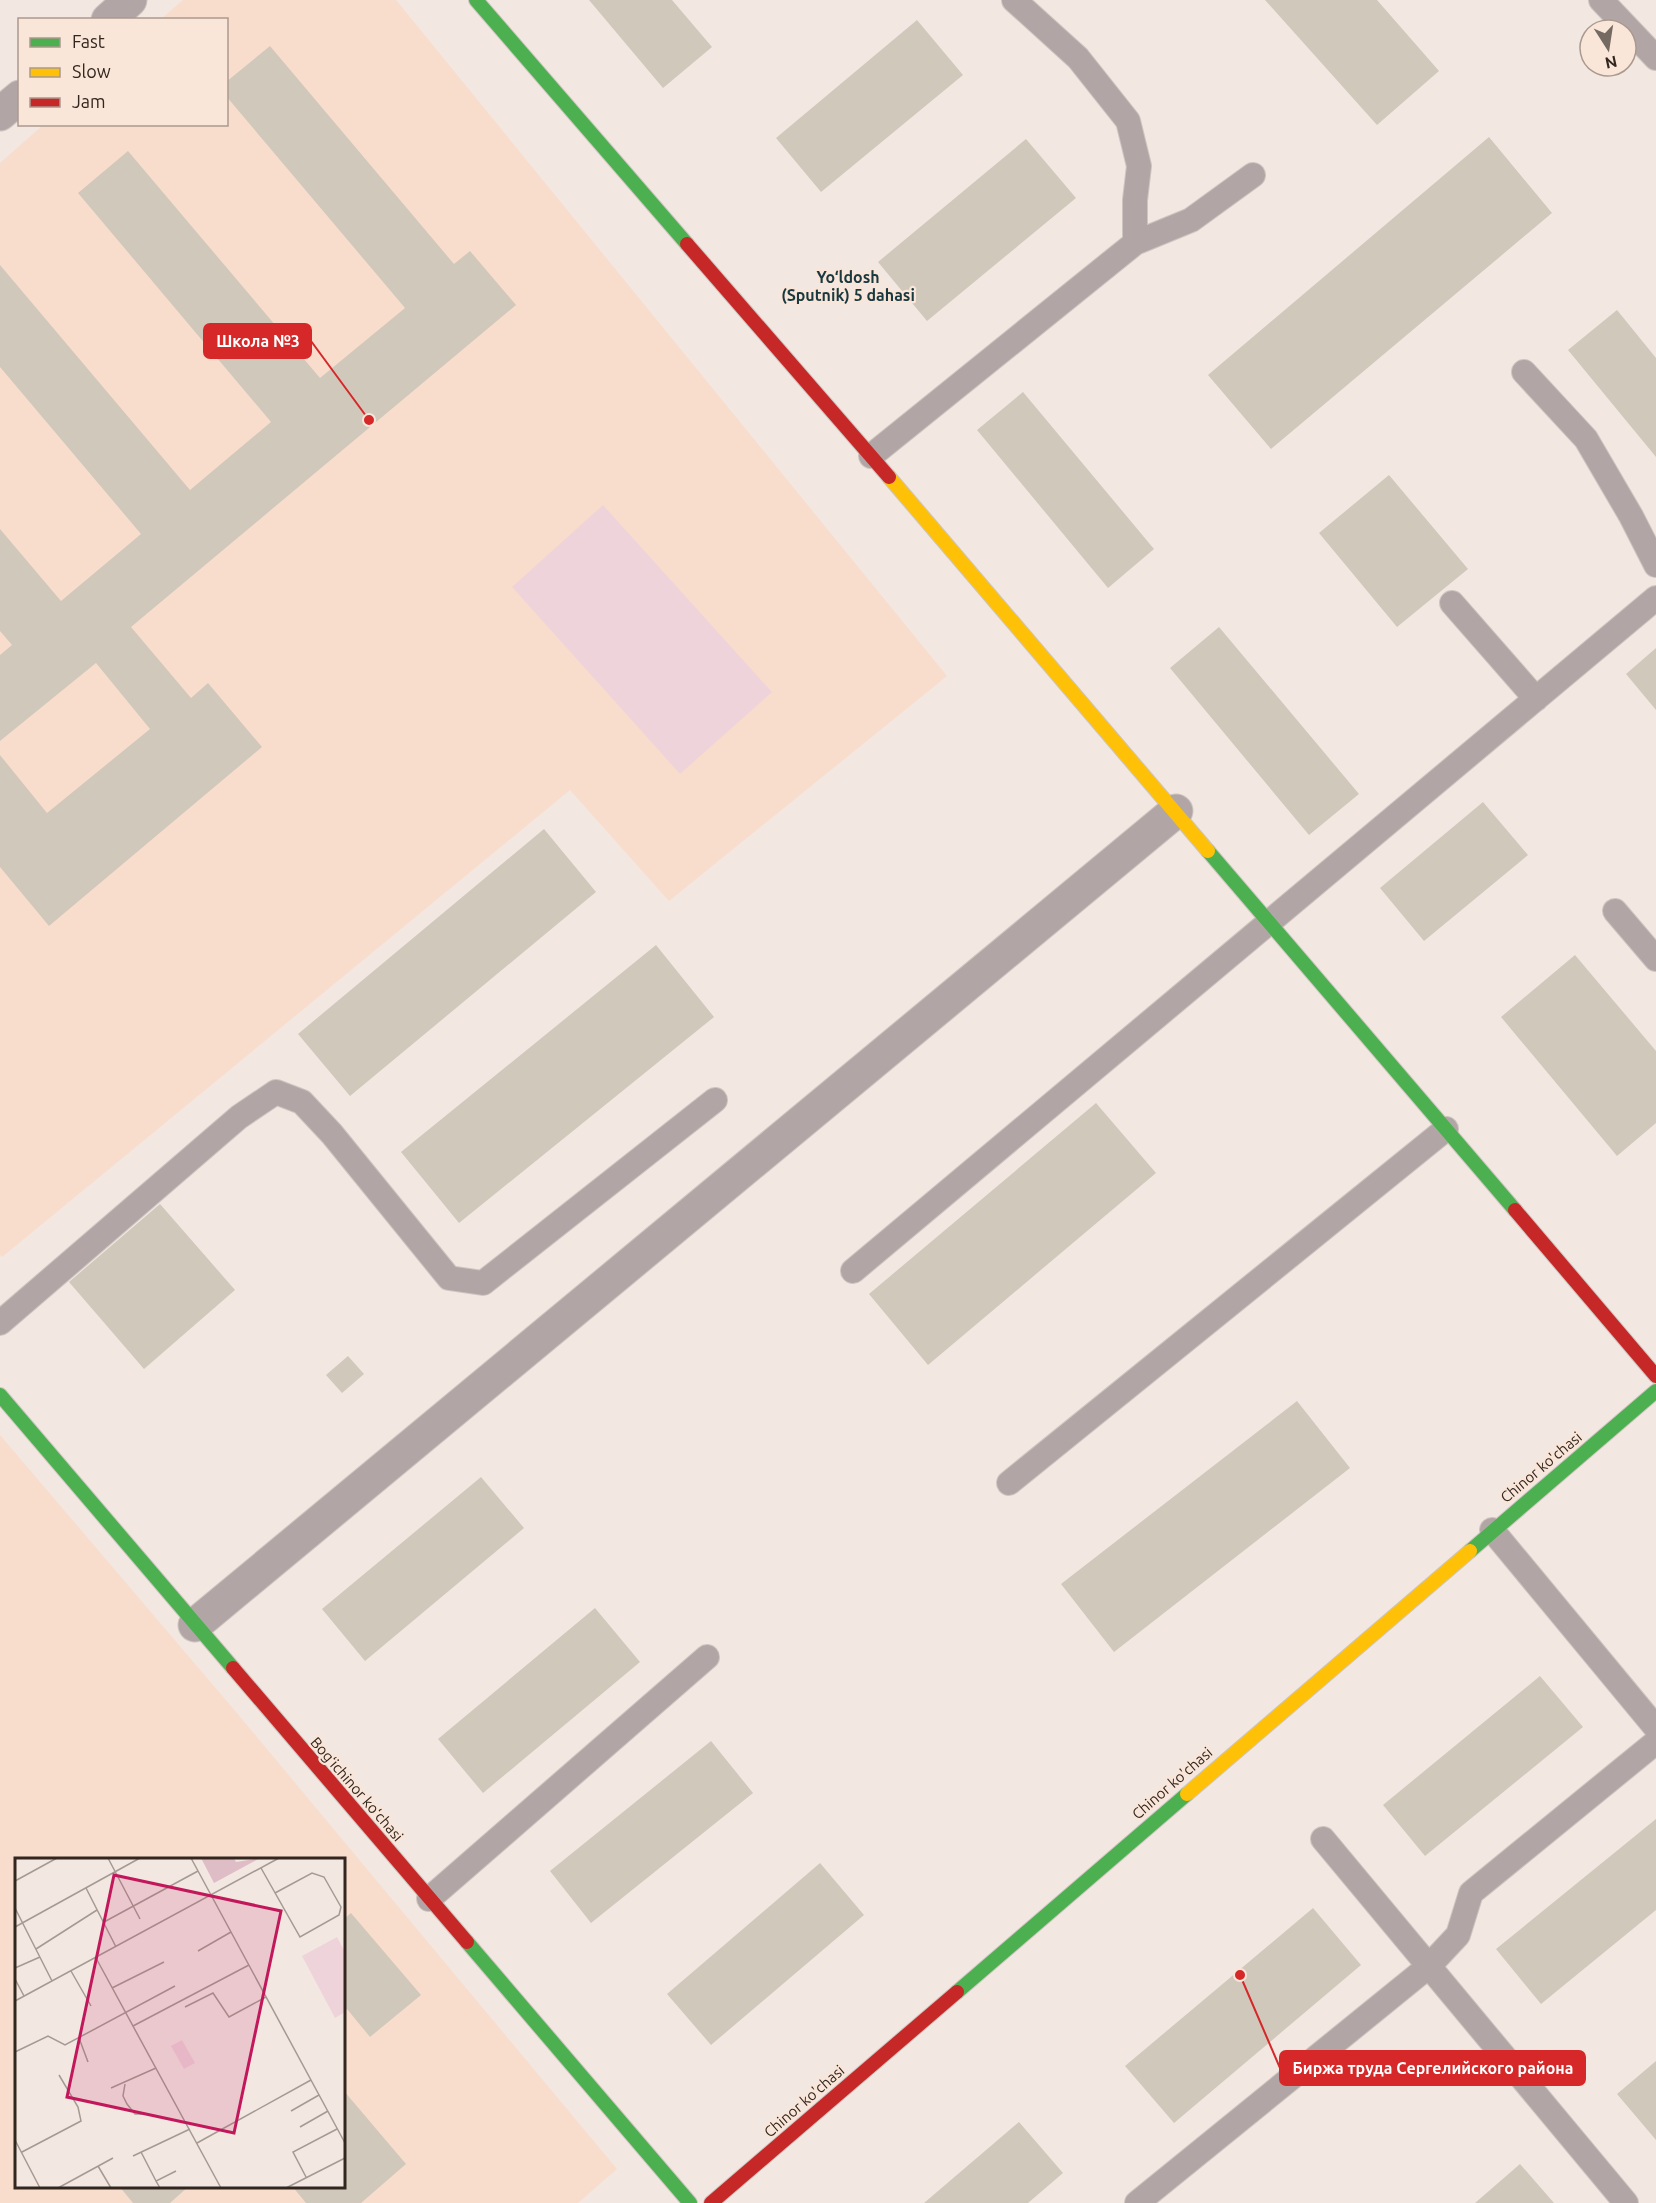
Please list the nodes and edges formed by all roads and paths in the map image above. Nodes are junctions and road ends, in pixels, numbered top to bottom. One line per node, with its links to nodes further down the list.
1 (130, 0): 5 (street)
2 (476, 0): 12 (street)
3 (1014, 0): 10 (lane)
4 (1601, 0): 6 (lane)
5 (110, 18)
6 (1656, 58)
7 (18, 98): 8 (street)
8 (0, 114)
9 (1253, 175): 10 (lane)
10 (1135, 243): 12 (lane)
11 (1524, 372): 13 (lane)
12 (871, 456): 17 (street)
13 (1656, 565)
14 (1656, 598): 16 (lane)
15 (1452, 603): 16 (lane)
16 (1536, 699): 19 (lane)
17 (1176, 812): 19 (street); 30 (street)
18 (1615, 911): 20 (lane)
19 (1270, 922): 22 (street); 23 (lane)
20 (1656, 959)
21 (715, 1100): 24 (lane)
22 (1446, 1129): 25 (street); 28 (lane)
23 (853, 1271)
24 (0, 1323)
25 (1656, 1376)
26 (1656, 1391): 29 (street, Chinor ko'chasi)
27 (0, 1395): 30 (street, Bogʻichinor koʻchasi)
28 (1009, 1483)
29 (1492, 1530): 32 (lane); 38 (street, Chinor ko'chasi)
30 (195, 1625): 35 (street, Bogʻichinor koʻchasi)
31 (707, 1657): 35 (lane)
32 (1656, 1728)
33 (1656, 1742): 36 (lane)
34 (1323, 1839): 36 (lane)
35 (429, 1899): 37 (street, Bogʻichinor koʻchasi)
36 (1429, 1966): 39 (lane); 40 (lane)
37 (690, 2203)
38 (711, 2203)
39 (1137, 2203)
40 (1626, 2203)

